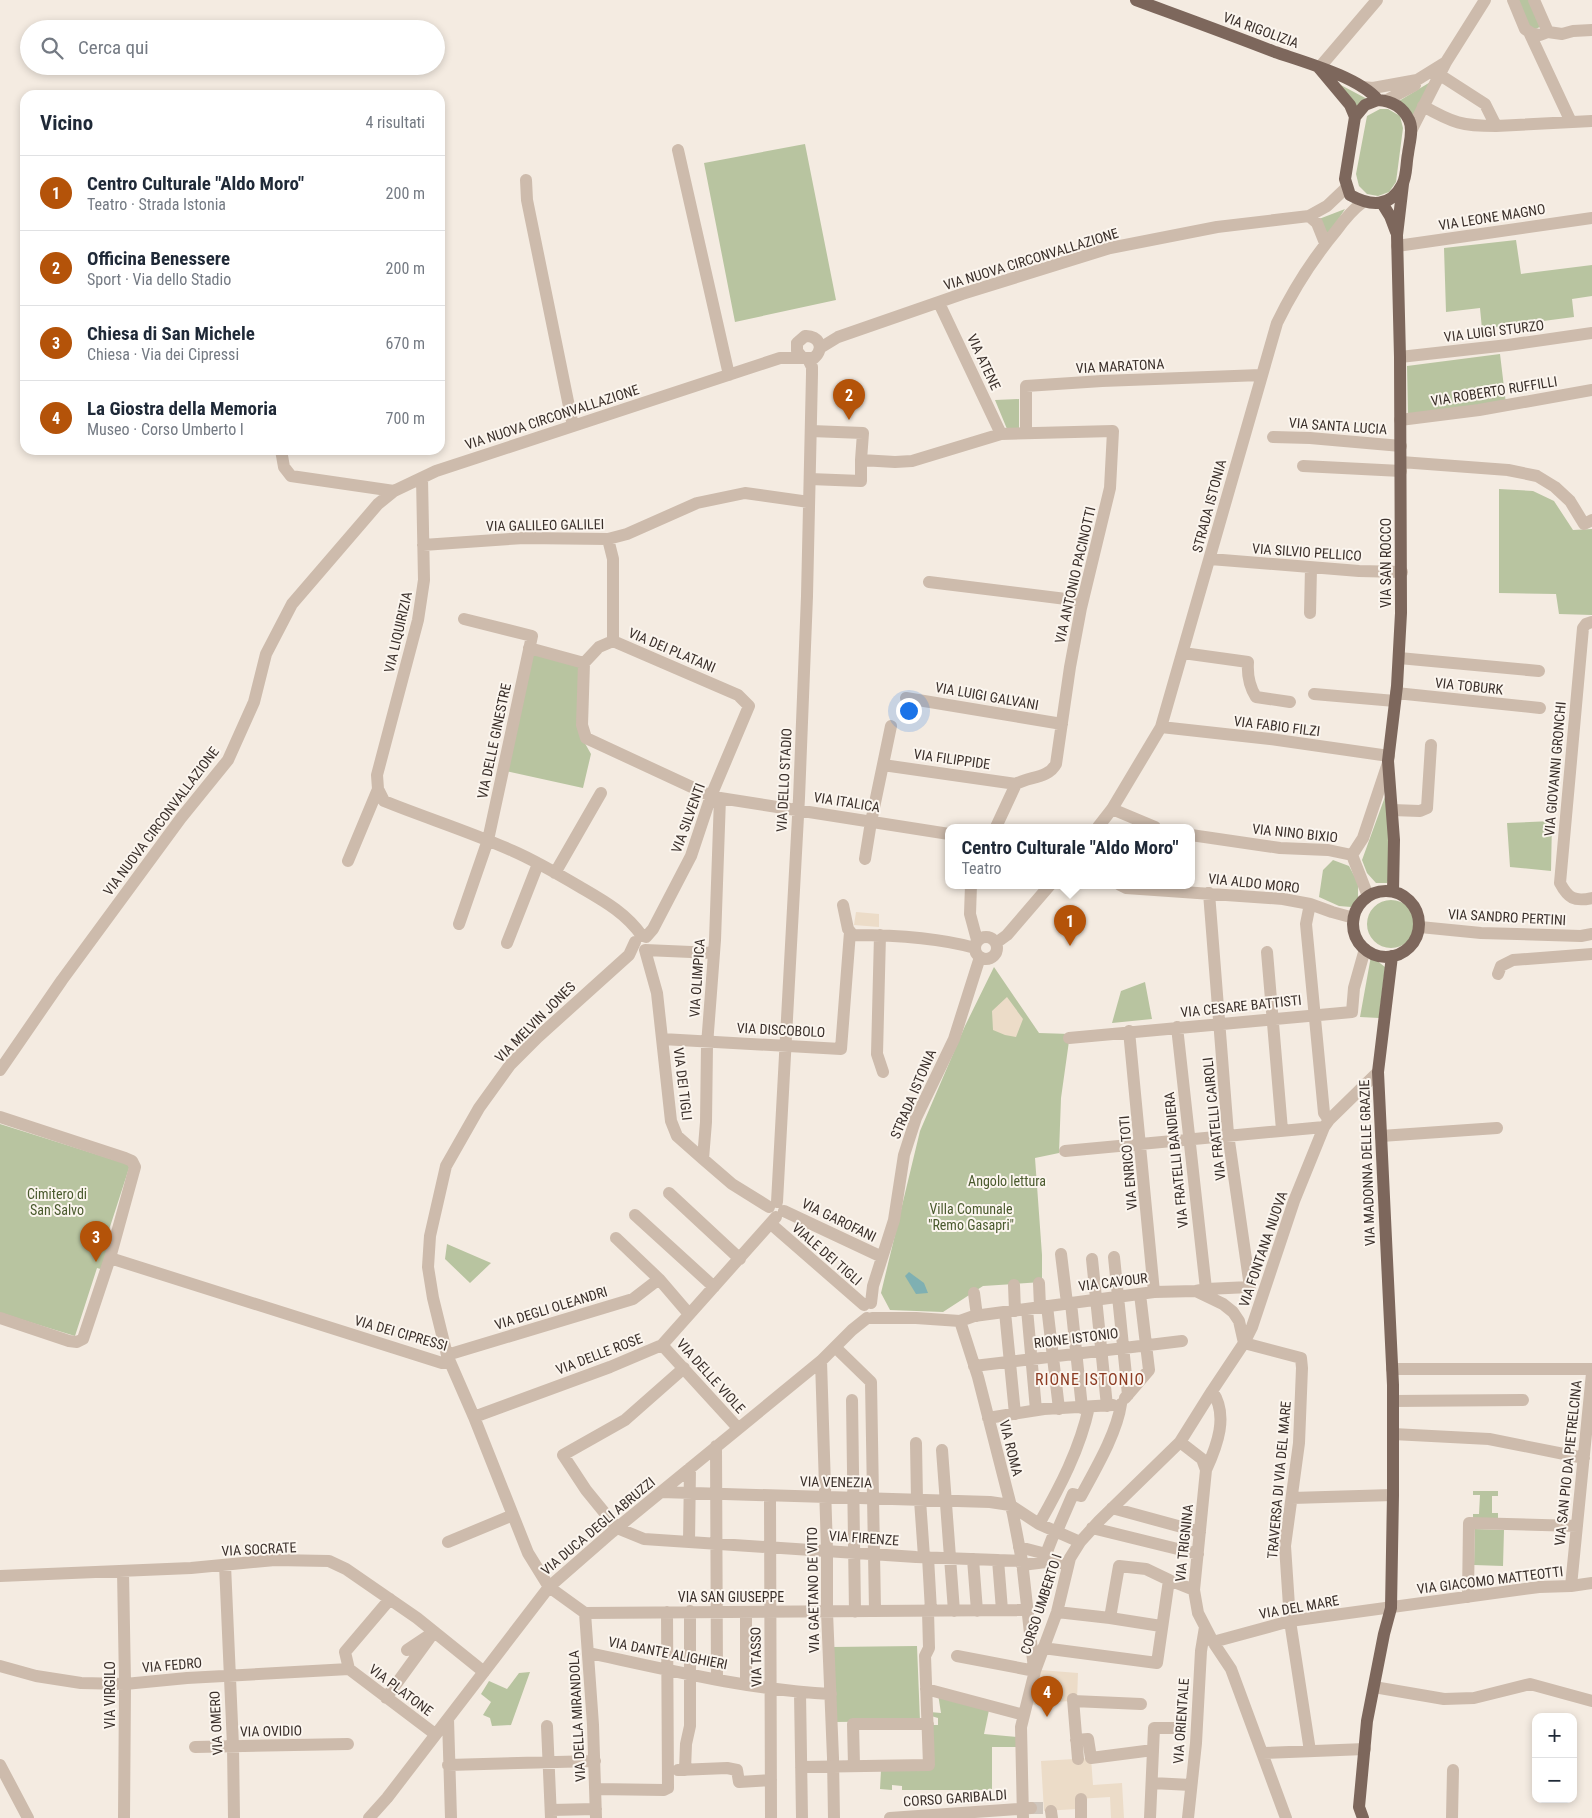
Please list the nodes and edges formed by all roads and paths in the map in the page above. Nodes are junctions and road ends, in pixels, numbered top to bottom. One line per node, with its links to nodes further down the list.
1 (1136, 0): 10 (main road, VIA RIGOLIZIA)
2 (1377, 0): 10 (street)
3 (1485, 0): 9 (street)
4 (1512, 0): 7 (street)
5 (1534, 0): 8 (street)
6 (1592, 30): 8 (street)
7 (1529, 32): 8 (street); 18 (street)
8 (1548, 32)
9 (1446, 62): 11 (street); 12 (street)
10 (1319, 68): 13 (main road, VIA RIGOLIZIA); 16 (main road)
11 (1440, 75): 15 (street); 19 (street)
12 (1424, 76): 13 (street); 14 (street)
13 (1362, 87): 14 (main road, VIA RIGOLIZIA)
14 (1382, 100): 16 (main road); 20 (main road)
15 (1423, 106): 19 (street); 20 (street)
16 (1355, 117): 24 (main road)
17 (1592, 121): 18 (street)
18 (1571, 122): 19 (street)
19 (1496, 126)
20 (1412, 129): 23 (main road)
21 (678, 150): 37 (street)
22 (526, 180): 41 (street)
23 (1403, 184): 26 (main road); 29 (main road)
24 (1346, 188): 25 (main road); 27 (street, VIA NUOVA CIRCONVALLAZIONE)
25 (1363, 202): 26 (main road); 30 (street, STRADA ISTONIA)
26 (1382, 203): 29 (main road)
27 (1309, 216): 30 (street); 31 (street, VIA NUOVA CIRCONVALLAZIONE)
28 (1592, 218): 29 (street, VIA LEONE MAGNO)
29 (1397, 240): 35 (main road, VIA SAN ROCCO)
30 (1325, 243): 38 (street, STRADA ISTONIA)
31 (939, 303): 34 (street, VIA NUOVA CIRCONVALLAZIONE); 44 (street, VIA ATENE)
32 (1592, 333): 35 (street, VIA LUIGI STURZO)
33 (800, 339): 34 (street, VIA NUOVA CIRCONVALLAZIONE); 34 (street); 36 (street, VIA NUOVA CIRCONVALLAZIONE)
34 (812, 354): 36 (street, VIA NUOVA CIRCONVALLAZIONE); 42 (street, VIA DELLO STADIO)
35 (1400, 357): 40 (main road, VIA SAN ROCCO)
36 (767, 362): 37 (street, VIA NUOVA CIRCONVALLAZIONE)
37 (729, 375): 41 (street, VIA NUOVA CIRCONVALLAZIONE)
38 (1261, 375): 43 (street, VIA MARATONA); 58 (street, STRADA ISTONIA)
39 (1592, 390): 40 (street, VIA ROBERTO RUFFILLI)
40 (1400, 420): 46 (main road, VIA SAN ROCCO)
41 (573, 426): 51 (street, VIA NUOVA CIRCONVALLAZIONE)
42 (811, 431): 48 (street); 52 (street, VIA DELLO STADIO)
43 (1026, 432): 44 (street); 62 (street, VIA ANTONIO PACINOTTI)
44 (1001, 434): 48 (street)
45 (1273, 436): 46 (street, VIA SANTA LUCIA)
46 (1401, 446): 50 (main road, VIA SAN ROCCO)
47 (282, 455): 53 (street)
48 (861, 460): 52 (street)
49 (1303, 466): 50 (street)
50 (1401, 467): 55 (street); 60 (main road, VIA SAN ROCCO)
51 (422, 478): 53 (street, VIA NUOVA CIRCONVALLAZIONE); 57 (street, VIA LIQUIRIZIA)
52 (810, 479): 54 (street, VIA DELLO STADIO)
53 (394, 491): 137 (street, VIA NUOVA CIRCONVALLAZIONE)
54 (809, 502): 56 (street, VIA GALILEO GALILEI); 89 (street, VIA DELLO STADIO)
55 (1592, 520)
56 (608, 539): 57 (street, VIA GALILEO GALILEI); 66 (street)
57 (423, 546): 85 (street, VIA LIQUIRIZIA)
58 (1210, 559): 59 (street, VIA SILVIO PELLICO); 68 (street, STRADA ISTONIA)
59 (1310, 568): 60 (street, VIA SILVIO PELLICO); 63 (street)
60 (1402, 572): 69 (main road, VIA SAN ROCCO)
61 (929, 582): 62 (street)
62 (1082, 601): 78 (street, VIA ANTONIO PACINOTTI)
63 (1310, 613)
64 (464, 619): 67 (street)
65 (1592, 622): 109 (street, VIA GIOVANNI GRONCHI)
66 (613, 641): 70 (street, VIA DEI PLATANI); 76 (street, VIA DEI PLATANI)
67 (529, 648): 70 (street); 97 (street, VIA DELLE GINESTRE)
68 (1183, 653): 75 (street); 80 (street, STRADA ISTONIA)
69 (1399, 658): 71 (street); 73 (main road, VIA SAN ROCCO)
70 (584, 663): 87 (street, VIA ITALICA)
71 (1539, 671)
72 (1314, 694): 73 (street, VIA TOBURK)
73 (1395, 697): 77 (street, VIA TOBURK); 82 (main road, VIA SAN ROCCO)
74 (906, 698): 78 (street, VIA LUIGI GALVANI)
75 (1290, 702)
76 (749, 706): 87 (street, VIA SILVENTI)
77 (1540, 708)
78 (1062, 724): 84 (street, VIA ANTONIO PACINOTTI)
79 (891, 726): 83 (street)
80 (1161, 728): 82 (street, VIA FABIO FILZI); 88 (street, STRADA ISTONIA)
81 (1431, 745): 90 (street)
82 (1388, 759): 90 (main road, VIA SAN ROCCO); 98 (street)
83 (883, 765): 84 (street, VIA FILIPPIDE); 91 (street)
84 (1016, 784): 92 (street)
85 (378, 789): 97 (street); 100 (street, VIA LIQUIRIZIA)
86 (601, 792): 102 (street)
87 (716, 797): 89 (street, VIA ITALICA); 118 (street, VIA SILVENTI); 124 (street, VIA OLIMPICA)
88 (1112, 809): 93 (street, STRADA ISTONIA); 94 (street)
89 (798, 810): 91 (street, VIA ITALICA); 136 (street, VIA DELLO STADIO)
90 (1392, 810): 106 (main road, VIA SAN ROCCO)
91 (871, 822): 95 (street, VIA ITALICA); 99 (street)
92 (997, 824)
93 (1100, 824)
94 (1148, 824)
95 (945, 833)
96 (1195, 836): 98 (street, VIA NINO BIXIO)
97 (488, 840): 101 (street); 113 (street, VIA DELLE GINESTRE)
98 (1352, 856): 108 (street, VIA NINO BIXIO)
99 (865, 859)
100 (348, 861)
101 (538, 864): 102 (street); 119 (street)
102 (556, 873): 118 (street)
103 (971, 889): 121 (street)
104 (1047, 889): 120 (street)
105 (1143, 889): 107 (street, VIA ALDO MORO)
106 (1393, 891): 108 (main road); 114 (main road)
107 (1209, 893): 110 (street, VIA ALDO MORO); 130 (street, VIA FRATELLI CAIROLI)
108 (1368, 896): 112 (main road)
109 (1592, 898)
110 (1310, 904): 112 (street, VIA ALDO MORO); 128 (street)
111 (843, 905): 115 (street)
112 (1354, 918): 122 (main road)
113 (459, 924)
114 (1420, 927): 116 (street, VIA SANDRO PERTINI); 126 (main road)
115 (850, 932): 117 (street); 136 (street, VIA DISCOBOLO)
116 (1592, 934)
117 (880, 935): 121 (street); 138 (street)
118 (643, 938): 124 (street); 134 (street, VIA DEI TIGLI); 187 (street, VIA MELVIN JONES)
119 (507, 943)
120 (996, 943): 121 (street); 121 (street)
121 (977, 948): 155 (street, STRADA ISTONIA)
122 (1365, 949): 126 (main road); 128 (street, VIA CESARE BATTISTI)
123 (1267, 952): 129 (street)
124 (714, 953): 135 (street, VIA OLIMPICA)
125 (1592, 954): 127 (street)
126 (1392, 956): 139 (main road, VIA MADONNA DELLE GRAZIE)
127 (1498, 974)
128 (1314, 1014): 129 (street, VIA CESARE BATTISTI); 141 (street)
129 (1273, 1018): 130 (street, VIA CESARE BATTISTI); 143 (street)
130 (1219, 1023): 131 (street, VIA CESARE BATTISTI); 144 (street, VIA FRATELLI CAIROLI)
131 (1177, 1028): 132 (street, VIA CESARE BATTISTI); 146 (street, VIA FRATELLI BANDIERA)
132 (1129, 1031): 133 (street, VIA CESARE BATTISTI); 147 (street, VIA ENRICO TOTI)
133 (1069, 1038)
134 (662, 1040): 135 (street, VIA DISCOBOLO); 149 (street, VIA DEI TIGLI)
135 (708, 1042): 136 (street, VIA DISCOBOLO); 149 (street, VIA OLIMPICA)
136 (785, 1046): 151 (street, VIA DELLO STADIO)
137 (0, 1070)
138 (883, 1072)
139 (1378, 1072): 141 (street, VIA FONTANA NUOVA); 145 (main road, VIA MADONNA DELLE GRAZIE)
140 (0, 1117): 157 (street)
141 (1326, 1123): 143 (street); 178 (street, VIA FONTANA NUOVA)
142 (1497, 1128): 145 (street)
143 (1282, 1130): 144 (street)
144 (1228, 1134): 146 (street); 164 (street, VIA FRATELLI CAIROLI)
145 (1381, 1136): 192 (main road, VIA MADONNA DELLE GRAZIE)
146 (1189, 1139): 147 (street); 164 (street, VIA FRATELLI BANDIERA)
147 (1141, 1143): 148 (street); 165 (street, VIA ENRICO TOTI)
148 (1065, 1151)
149 (703, 1159): 151 (street, VIA DEI TIGLI)
150 (669, 1193): 158 (street)
151 (775, 1212): 155 (street, VIA GAROFANI); 158 (street, VIA DELLE ROSE); 172 (street, VIALE DEI TIGLI)
152 (635, 1215): 163 (street)
153 (616, 1238): 160 (street)
154 (1061, 1254): 170 (street)
155 (882, 1257): 172 (street, STRADA ISTONIA)
156 (1114, 1257): 168 (street)
157 (110, 1258): 175 (street); 187 (street, VIA DEI CIPRESSI)
158 (740, 1259): 163 (street, VIA DELLE ROSE)
159 (1092, 1259): 169 (street)
160 (659, 1279): 173 (street); 187 (street, VIA DEGLI OLEANDRI)
161 (1039, 1283): 171 (street)
162 (1014, 1285): 171 (street)
163 (714, 1287): 173 (street, VIA DELLE ROSE)
164 (1201, 1290): 165 (street, VIA CAVOUR); 178 (street, VIA CAVOUR)
165 (1154, 1292): 167 (street, VIA CAVOUR)
166 (974, 1293): 174 (street)
167 (1140, 1294): 168 (street, VIA CAVOUR); 180 (street)
168 (1119, 1297): 169 (street, VIA CAVOUR); 182 (street)
169 (1096, 1300): 170 (street, VIA CAVOUR); 183 (street)
170 (1069, 1303): 171 (street, VIA CAVOUR); 184 (street)
171 (1027, 1309): 174 (street, VIA CAVOUR); 185 (street); 186 (street); 188 (street)
172 (869, 1311): 176 (street); 181 (street, VIA DUCA DEGLI ABRUZZI)
173 (689, 1314): 179 (street, VIA DELLE ROSE)
174 (977, 1316): 176 (street, VIA CAVOUR)
175 (0, 1318)
176 (960, 1321): 190 (street, VIA ROMA)
177 (1182, 1341): 180 (street, RIONE ISTONIO)
178 (1244, 1343): 194 (street, VIA FONTANA NUOVA); 223 (street, TRAVERSA DI VIA DEL MARE)
179 (662, 1345): 191 (street, VIA DELLE VIOLE); 204 (street, VIA DELLE ROSE)
180 (1146, 1345): 182 (street, RIONE ISTONIO); 196 (street)
181 (835, 1347): 189 (street, VIA DUCA DEGLI ABRUZZI); 222 (street)
182 (1123, 1348): 183 (street, RIONE ISTONIO); 196 (street)
183 (1101, 1351): 184 (street, RIONE ISTONIO); 199 (street)
184 (1076, 1353): 185 (street, RIONE ISTONIO); 200 (street)
185 (1053, 1356): 186 (street, RIONE ISTONIO); 201 (street)
186 (1032, 1358): 188 (street, RIONE ISTONIO); 202 (street)
187 (448, 1359): 204 (street, VIA DEI CIPRESSI)
188 (1010, 1361): 190 (street, RIONE ISTONIO); 203 (street)
189 (821, 1362): 206 (street, VIA DUCA DEGLI ABRUZZI); 220 (street, VIA GAETANO DE VITO)
190 (974, 1366): 205 (street, VIA ROMA)
191 (684, 1368): 206 (street, VIA DELLE VIOLE); 231 (street)
192 (1392, 1369): 193 (street); 198 (main road, VIA MADONNA DELLE GRAZIE)
193 (1592, 1371): 212 (street, VIA SAN PIO DA PIETRELCINA)
194 (1212, 1391): 208 (street, VIA FONTANA NUOVA); 214 (street, VIA TRIGNINA)
195 (852, 1400): 221 (street)
196 (1124, 1400): 199 (street); 233 (street)
197 (1524, 1400): 198 (street)
198 (1393, 1401): 207 (main road, VIA MADONNA DELLE GRAZIE)
199 (1107, 1406): 200 (street)
200 (1086, 1407): 201 (street); 229 (street)
201 (1059, 1408): 202 (street)
202 (1036, 1410): 203 (street)
203 (1015, 1414): 205 (street)
204 (474, 1417): 228 (street, VIA DEI CIPRESSI)
205 (988, 1418): 226 (street, VIA ROMA)
206 (738, 1428): 210 (street, VIA DUCA DEGLI ABRUZZI)
207 (1393, 1434): 212 (street); 218 (main road, VIA MADONNA DELLE GRAZIE)
208 (1180, 1442): 214 (street); 227 (street, CORSO UMBERTO I)
209 (916, 1443): 224 (street)
210 (716, 1446): 213 (street, VIA DUCA DEGLI ABRUZZI); 217 (street)
211 (942, 1450): 225 (street)
212 (1584, 1458): 230 (street, VIA SAN PIO DA PIETRELCINA)
213 (690, 1468): 215 (street, VIA DUCA DEGLI ABRUZZI); 216 (street)
214 (1206, 1470): 234 (street, VIA TRIGNINA)
215 (661, 1492): 216 (street, VIA VENEZIA); 231 (street, VIA DUCA DEGLI ABRUZZI)
216 (690, 1493): 217 (street, VIA VENEZIA); 236 (street)
217 (716, 1494): 219 (street, VIA VENEZIA); 238 (street)
218 (1393, 1495): 223 (street); 262 (main road, VIA MADONNA DELLE GRAZIE)
219 (770, 1496): 220 (street, VIA VENEZIA); 240 (street, VIA TASSO)
220 (825, 1497): 221 (street, VIA VENEZIA); 241 (street, VIA GAETANO DE VITO)
221 (853, 1497): 222 (street, VIA VENEZIA); 242 (street)
222 (873, 1497): 224 (street, VIA VENEZIA); 243 (street)
223 (1292, 1498): 279 (street, TRAVERSA DI VIA DEL MARE)
224 (919, 1500): 225 (street, VIA VENEZIA); 245 (street)
225 (946, 1501): 226 (street, VIA VENEZIA); 246 (street)
226 (1010, 1505): 229 (street); 239 (street, VIA ROMA)
227 (1112, 1508): 232 (street, CORSO UMBERTO I); 234 (street)
228 (512, 1515): 235 (street); 258 (street, VIA DEI CIPRESSI)
229 (1039, 1524): 233 (street)
230 (1577, 1526): 257 (street, VIA SAN PIO DA PIETRELCINA); 260 (street)
231 (617, 1528): 236 (street, VIA FIRENZE); 258 (street, VIA DUCA DEGLI ABRUZZI)
232 (1092, 1528): 237 (street, CORSO UMBERTO I); 244 (street)
233 (1056, 1531): 237 (street); 247 (street)
234 (1200, 1532): 244 (street, VIA TRIGNINA)
235 (448, 1542)
236 (689, 1542): 238 (street, VIA FIRENZE)
237 (1080, 1542): 251 (street, CORSO UMBERTO I)
238 (716, 1544): 240 (street, VIA FIRENZE); 271 (street)
239 (1019, 1546): 247 (street); 250 (street, VIA ROMA)
240 (770, 1547): 241 (street, VIA FIRENZE); 273 (street, VIA TASSO)
241 (827, 1550): 242 (street, VIA FIRENZE); 274 (street, VIA GAETANO DE VITO)
242 (854, 1552): 243 (street, VIA FIRENZE); 275 (street)
243 (874, 1553): 245 (street, VIA FIRENZE); 263 (street)
244 (1198, 1554): 259 (street, VIA TRIGNINA)
245 (926, 1557): 246 (street, VIA FIRENZE); 267 (street)
246 (950, 1558): 248 (street, VIA FIRENZE); 268 (street)
247 (1046, 1558): 250 (street, VIA FIRENZE); 251 (street)
248 (973, 1559): 249 (street, VIA FIRENZE); 269 (street)
249 (998, 1560): 250 (street, VIA FIRENZE); 264 (street)
250 (1022, 1563): 265 (street, VIA ROMA)
251 (1068, 1565): 276 (street, CORSO UMBERTO I)
252 (225, 1566): 253 (street, VIA SOCRATE); 261 (street, VIA SOCRATE); 294 (street, VIA OMERO)
253 (123, 1571): 254 (street, VIA SOCRATE); 297 (street, VIA VIRGILO)
254 (0, 1576)
255 (1169, 1580): 259 (street); 278 (street); 280 (street)
256 (1592, 1583): 257 (street, VIA GIACOMO MATTEOTTI)
257 (1572, 1586): 260 (street, VIA GIACOMO MATTEOTTI)
258 (549, 1588): 277 (street); 292 (street, VIA DUCA DEGLI ABRUZZI)
259 (1194, 1590): 281 (street, VIA TRIGNINA)
260 (1468, 1597): 262 (street, VIA GIACOMO MATTEOTTI)
261 (390, 1599): 282 (street, VIA SOCRATE); 289 (street)
262 (1391, 1608): 279 (street, VIA DEL MARE); 298 (main road, VIA MADONNA DELLE GRAZIE)
263 (875, 1610): 267 (street, VIA SAN GIUSEPPE); 275 (street, VIA SAN GIUSEPPE)
264 (1002, 1610): 265 (street, VIA SAN GIUSEPPE); 269 (street, VIA SAN GIUSEPPE)
265 (1026, 1610): 291 (street, VIA ROMA)
266 (690, 1611): 270 (street, VIA SAN GIUSEPPE); 271 (street, VIA SAN GIUSEPPE); 293 (street)
267 (929, 1611): 268 (street, VIA SAN GIUSEPPE); 300 (street)
268 (954, 1611): 269 (street, VIA SAN GIUSEPPE)
269 (977, 1611)
270 (667, 1612): 277 (street, VIA SAN GIUSEPPE); 290 (street)
271 (716, 1612): 272 (street, VIA SAN GIUSEPPE); 295 (street)
272 (746, 1612): 273 (street, VIA SAN GIUSEPPE); 296 (street)
273 (771, 1612): 274 (street, VIA SAN GIUSEPPE); 299 (street, VIA TASSO)
274 (826, 1612): 275 (street, VIA SAN GIUSEPPE); 302 (street, VIA GAETANO DE VITO)
275 (855, 1612)
276 (1056, 1612): 278 (street); 284 (street, CORSO UMBERTO I)
277 (586, 1613): 286 (street, VIA DELLA MIRANDOLA)
278 (1110, 1618): 280 (street)
279 (1290, 1621): 283 (street, VIA DEL MARE); 317 (street, TRAVERSA DI VIA DEL MARE)
280 (1162, 1626): 284 (street)
281 (1205, 1627): 283 (street, VIA TRIGNINA); 307 (street, VIA ORIENTALE)
282 (434, 1632): 285 (street); 292 (street, VIA SOCRATE); 303 (street)
283 (1213, 1642): 318 (street, VIA TRIGNINA)
284 (1043, 1648): 291 (street, CORSO UMBERTO I)
285 (406, 1650)
286 (589, 1652): 290 (street, VIA DANTE ALIGHIERI); 319 (street, VIA DELLA MIRANDOLA)
287 (957, 1656): 291 (street)
288 (0, 1666): 297 (street, VIA FEDRO)
289 (349, 1669): 294 (street, VIA FEDRO); 303 (street, VIA PLATONE)
290 (668, 1670): 293 (street, VIA DANTE ALIGHIERI); 326 (street)
291 (1035, 1671): 306 (street, CORSO UMBERTO I)
292 (484, 1672): 308 (street, VIA DUCA DEGLI ABRUZZI)
293 (691, 1674): 295 (street, VIA DANTE ALIGHIERI); 327 (street)
294 (229, 1676): 297 (street, VIA FEDRO); 313 (street, VIA OMERO)
295 (717, 1679): 296 (street, VIA DANTE ALIGHIERI)
296 (746, 1683): 299 (street, VIA DANTE ALIGHIERI)
297 (125, 1684): 342 (street, VIA VIRGILO)
298 (1374, 1687): 304 (street); 315 (main road, VIA MADONNA DELLE GRAZIE)
299 (772, 1688): 301 (street, VIA DANTE ALIGHIERI); 329 (street, VIA TASSO)
300 (926, 1689): 306 (street); 309 (street)
301 (800, 1693): 302 (street, VIA DANTE ALIGHIERI); 325 (street)
302 (831, 1694): 323 (street, VIA GAETANO DE VITO)
303 (386, 1698): 311 (street, VIA PLATONE)
304 (1592, 1701)
305 (1141, 1704): 316 (street)
306 (1024, 1715): 334 (street, CORSO UMBERTO I)
307 (1197, 1717): 316 (street); 331 (street, VIA ORIENTALE)
308 (448, 1718): 311 (street, VIA DUCA DEGLI ABRUZZI); 322 (street)
309 (928, 1724): 324 (street); 324 (street)
310 (548, 1726): 320 (street)
311 (435, 1734): 344 (street, VIA DUCA DEGLI ABRUZZI)
312 (348, 1744): 313 (street, VIA OVIDIO)
313 (233, 1746): 314 (street, VIA OVIDIO); 343 (street, VIA OMERO)
314 (195, 1747)
315 (1365, 1749): 317 (street); 354 (main road, VIA MADONNA DELLE GRAZIE)
316 (1153, 1750): 330 (street)
317 (1310, 1751): 318 (street)
318 (1263, 1752): 353 (street, VIA TRIGNINA)
319 (595, 1761): 320 (street); 332 (street, VIA DELLA MIRANDOLA)
320 (549, 1764): 322 (street); 336 (street)
321 (0, 1765): 341 (street)
322 (448, 1765): 345 (street)
323 (833, 1766): 324 (street); 325 (street); 348 (street, VIA GAETANO DE VITO)
324 (854, 1766)
325 (801, 1767): 347 (street)
326 (668, 1770): 327 (street); 332 (street)
327 (685, 1770): 329 (street)
328 (1453, 1770): 355 (street)
329 (771, 1780): 346 (street, VIA TASSO)
330 (1152, 1783): 331 (street); 351 (street)
331 (1191, 1785): 352 (street, VIA ORIENTALE)
332 (596, 1789): 335 (street, VIA DELLA MIRANDOLA)
333 (1081, 1799): 350 (street)
334 (1025, 1811): 337 (street, CORSO GARIBALDI)
335 (596, 1813): 336 (street)
336 (551, 1814)
337 (972, 1815): 338 (street, CORSO GARIBALDI)
338 (955, 1816): 340 (street, CORSO GARIBALDI)
339 (914, 1817): 340 (street, CORSO GARIBALDI); 349 (street, CORSO GARIBALDI)
340 (929, 1817)
341 (28, 1818)
342 (124, 1818)
343 (234, 1818)
344 (369, 1818)
345 (451, 1818)
346 (771, 1818)
347 (802, 1818)
348 (834, 1818)
349 (890, 1818)
350 (1081, 1818)
351 (1150, 1818)
352 (1188, 1818)
353 (1286, 1818)
354 (1363, 1818)
355 (1452, 1818)

